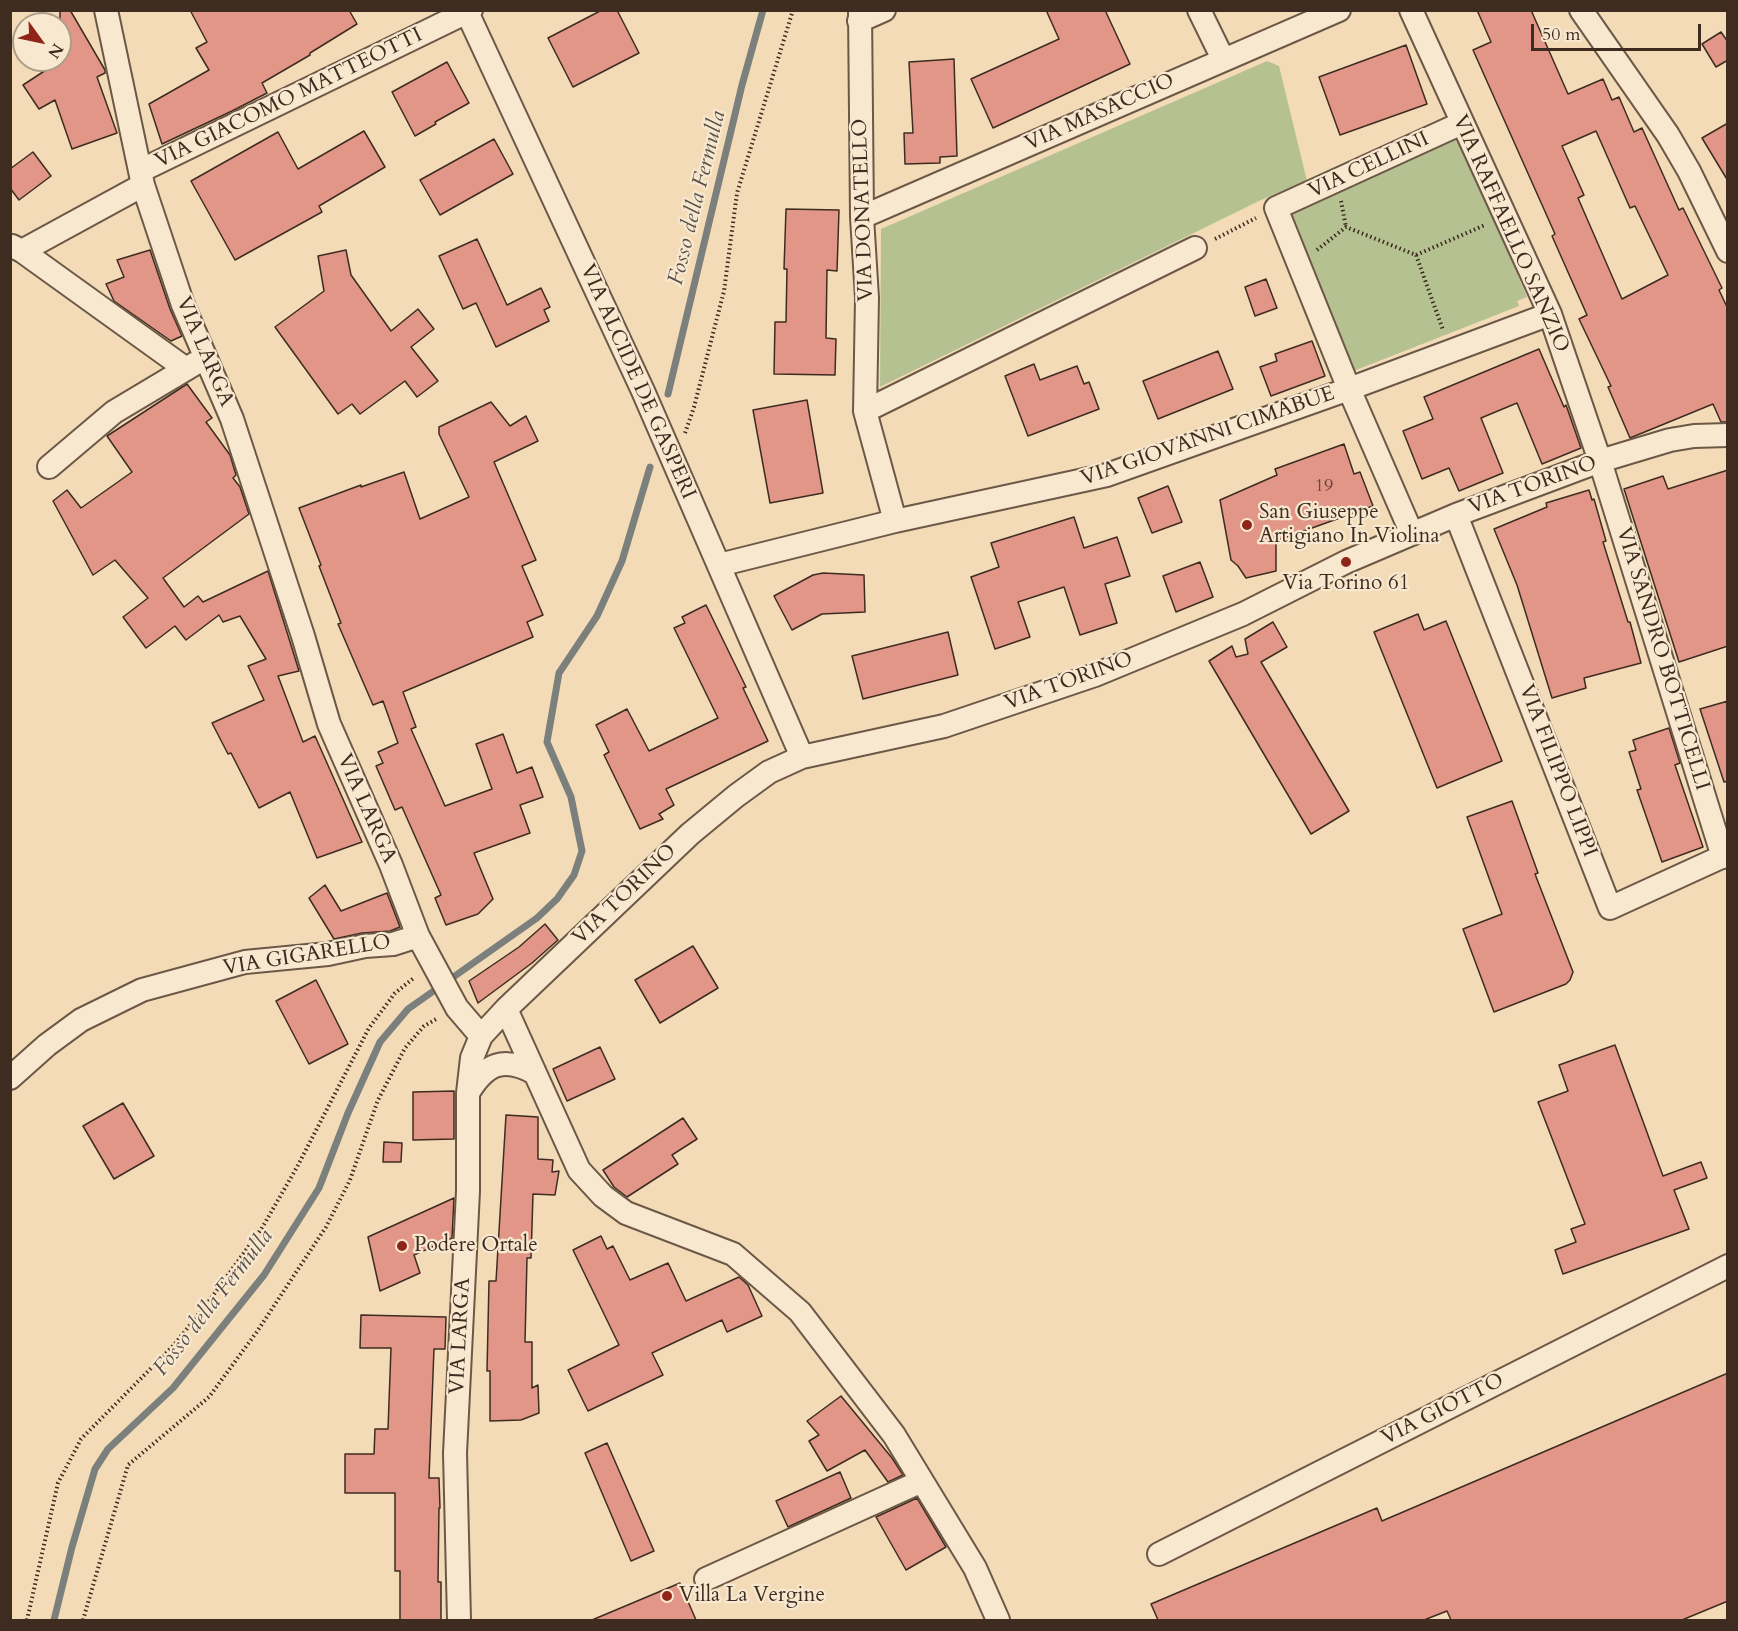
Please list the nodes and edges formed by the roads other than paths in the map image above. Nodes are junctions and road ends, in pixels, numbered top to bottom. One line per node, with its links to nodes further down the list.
1 (106, 10): 11 (street, VIA LARGA)
2 (884, 10): 8 (street)
3 (1199, 10): 9 (street)
4 (1339, 10): 9 (street, VIA MASACCIO)
5 (1411, 10): 10 (street, VIA RAFFAELLO SANZIO)
6 (1581, 10): 15 (street)
7 (468, 11): 11 (street, VIA GIACOMO MATTEOTTI); 26 (street, VIA ALCIDE DE GASPERI)
8 (859, 16): 12 (street, VIA DONATELLO)
9 (1223, 59): 12 (street, VIA MASACCIO)
10 (1462, 123): 16 (street, VIA RAFFAELLO SANZIO); 18 (street, VIA CELLINI)
11 (141, 178): 13 (street, VIA GIACOMO MATTEOTTI); 17 (street, VIA LARGA)
12 (862, 217): 19 (street, VIA DONATELLO)
13 (16, 248): 17 (street)
14 (1195, 248): 19 (street)
15 (1728, 250)
16 (1550, 314): 18 (street, VIA GIOVANNI CIMABUE); 21 (street, VIA RAFFAELLO SANZIO)
17 (195, 363): 22 (street); 29 (street, VIA LARGA)
18 (1349, 389): 24 (street, VIA GIOVANNI CIMABUE); 25 (street)
19 (865, 411): 24 (street, VIA DONATELLO)
20 (1728, 435): 21 (street, VIA TORINO)
21 (1600, 461): 23 (street, VIA TORINO); 28 (street, VIA SANDRO BOTTICELLI)
22 (49, 467)
23 (1456, 515): 25 (street, VIA TORINO); 28 (street, VIA FILIPPO LIPPI)
24 (895, 522): 26 (street, VIA GIOVANNI CIMABUE)
25 (1412, 534): 27 (street, VIA TORINO)
26 (719, 565): 27 (street, VIA ALCIDE DE GASPERI)
27 (802, 757): 30 (street, VIA TORINO)
28 (1725, 856)
29 (418, 936): 31 (street, VIA LARGA); 33 (street, VIA GIGARELLO)
30 (506, 1009): 31 (street, VIA TORINO); 32 (street)
31 (481, 1036): 34 (street, VIA LARGA)
32 (535, 1073): 34 (street); 36 (street)
33 (10, 1078)
34 (468, 1093): 39 (street, VIA LARGA)
35 (1727, 1267): 37 (street, VIA GIOTTO)
36 (922, 1481): 38 (street); 40 (street)
37 (1159, 1554)
38 (706, 1579)
39 (459, 1620)
40 (998, 1620)

